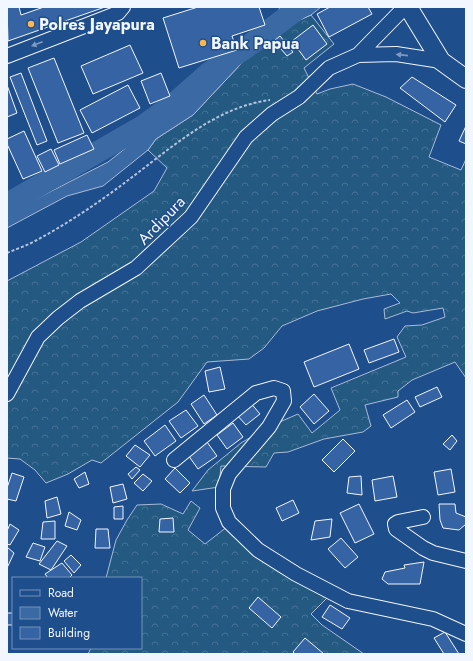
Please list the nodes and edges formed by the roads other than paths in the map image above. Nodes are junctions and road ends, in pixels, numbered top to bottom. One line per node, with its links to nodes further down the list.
1 (123, 7): 5 (street, one-way to 5)
2 (405, 7): 4 (street, Ardipura)
3 (408, 7): 6 (main road)
4 (358, 54): 6 (street, Ardipura, one-way to 4); 8 (street, Ardipura)
5 (7, 56)
6 (441, 61): 7 (main road)
7 (466, 79)
8 (7, 394)
9 (174, 460): 12 (street)
10 (423, 516): 11 (street)
11 (466, 561)
12 (466, 634)

